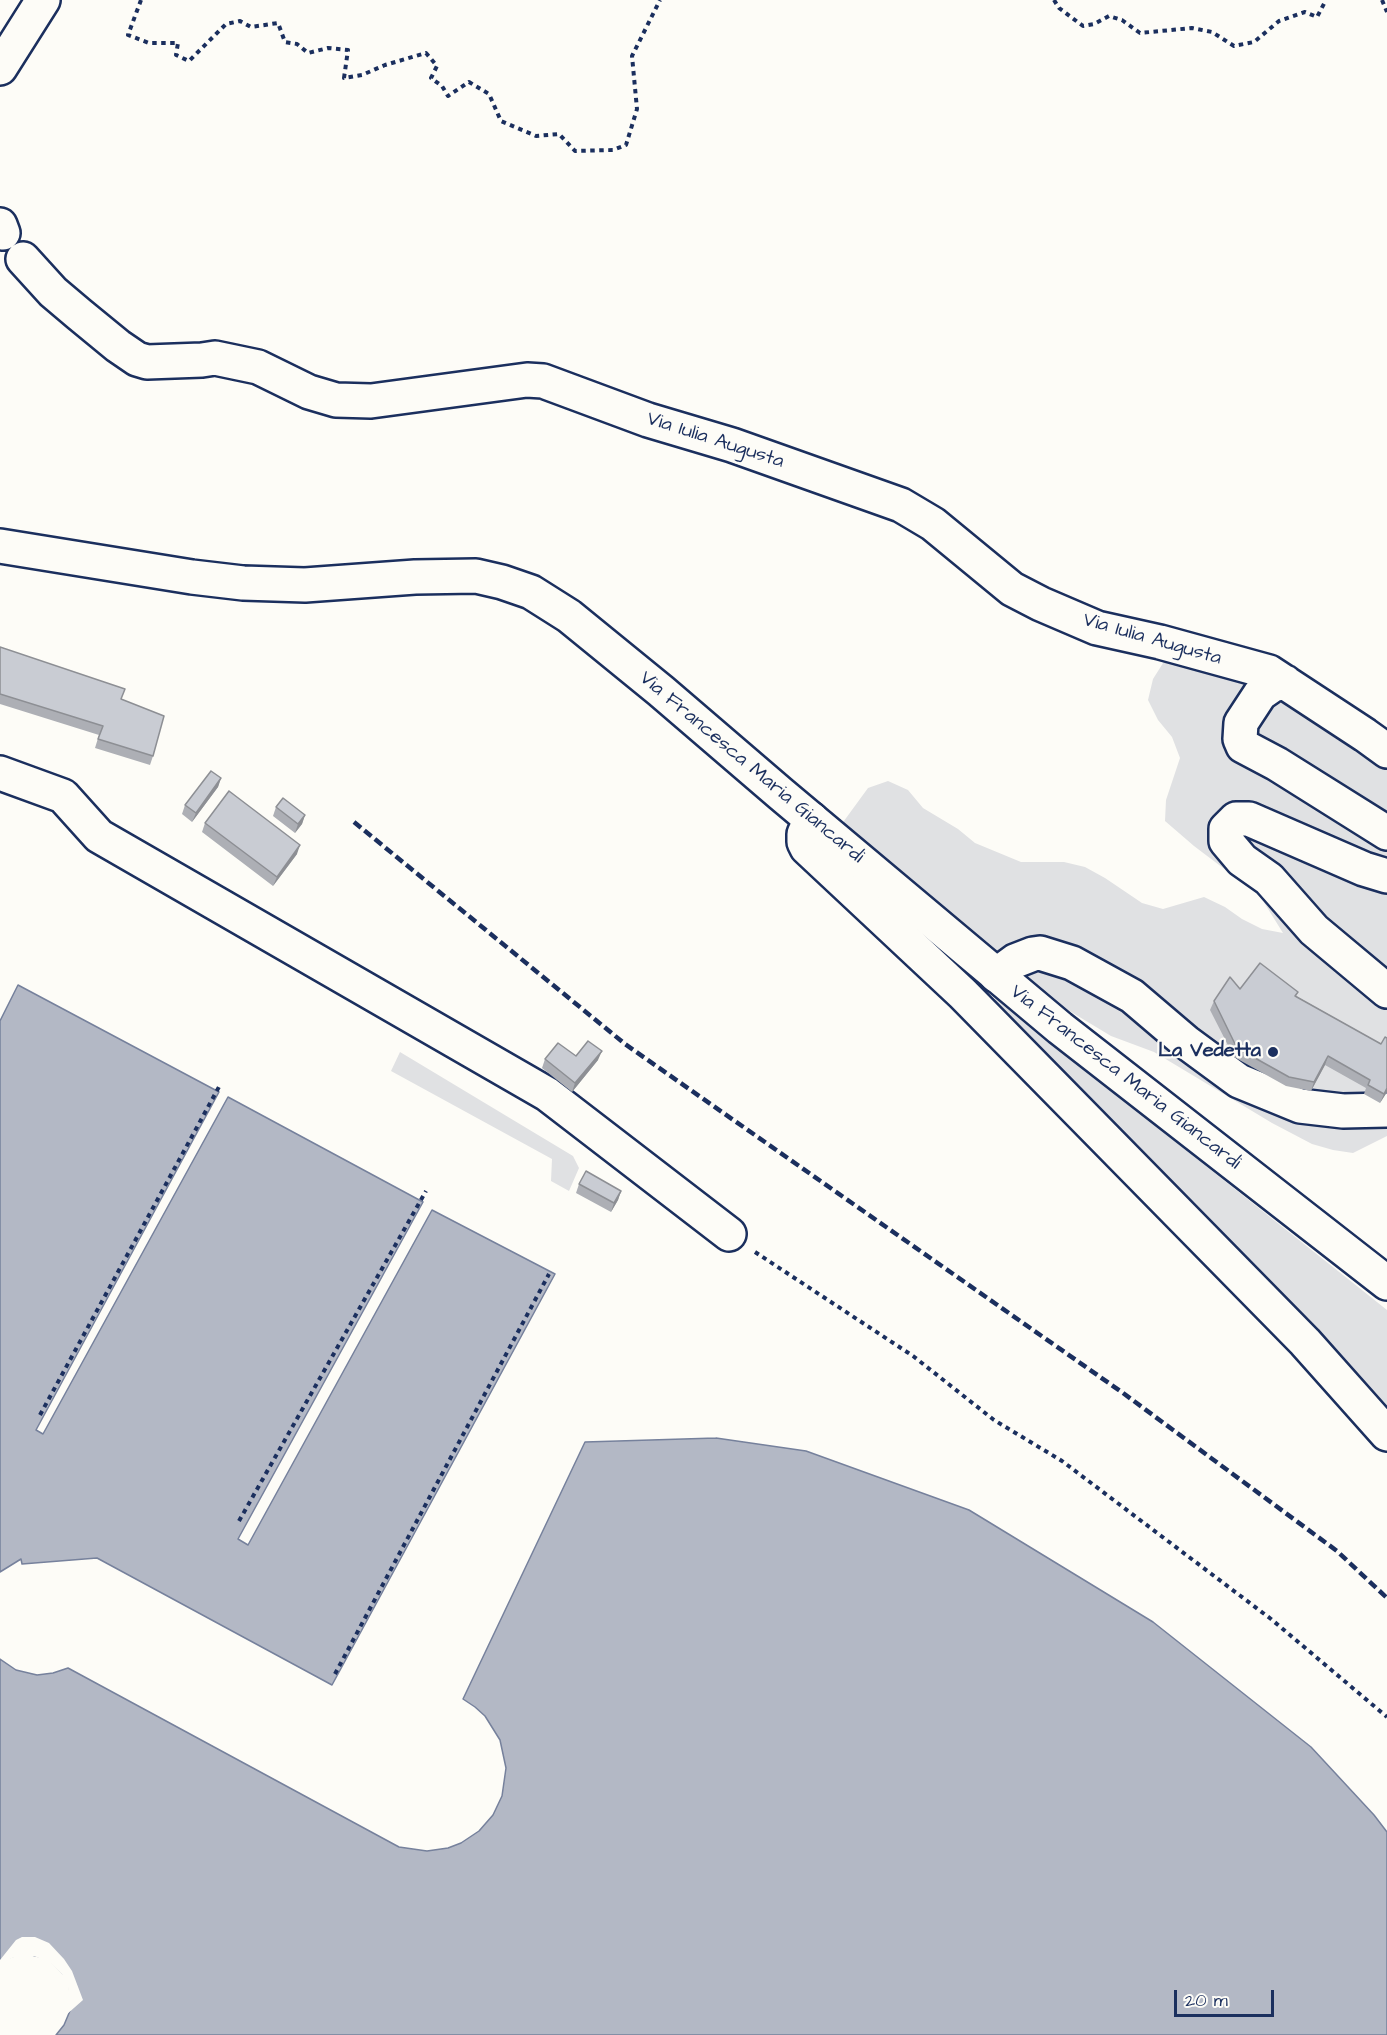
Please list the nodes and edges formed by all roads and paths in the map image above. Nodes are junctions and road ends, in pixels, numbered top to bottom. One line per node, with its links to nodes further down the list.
1 (43, 0): 8 (street)
2 (141, 0): 3 (path)
3 (660, 0)
4 (1054, 0): 5 (path)
5 (1326, 0)
6 (1382, 0): 7 (path)
7 (1387, 12)
8 (0, 68)
9 (23, 260): 11 (street, Via Iulia Augusta)
10 (0, 546): 14 (street, Via Francesca Maria Giancardi)
11 (1285, 682): 12 (street, Via Iulia Augusta); 15 (street)
12 (1387, 751)
13 (0, 773): 22 (street)
14 (808, 826): 17 (street, Via Francesca Maria Giancardi); 26 (street)
15 (1387, 833)
16 (1387, 876): 18 (street)
17 (996, 975): 20 (street); 24 (street, Via Francesca Maria Giancardi)
18 (1387, 991)
19 (220, 1085): 25 (path)
20 (1387, 1110)
21 (426, 1191): 27 (path)
22 (729, 1234): 29 (path)
23 (549, 1274): 28 (path)
24 (1387, 1283)
25 (40, 1414)
26 (1387, 1434)
27 (239, 1521)
28 (335, 1674)
29 (1387, 1717)

